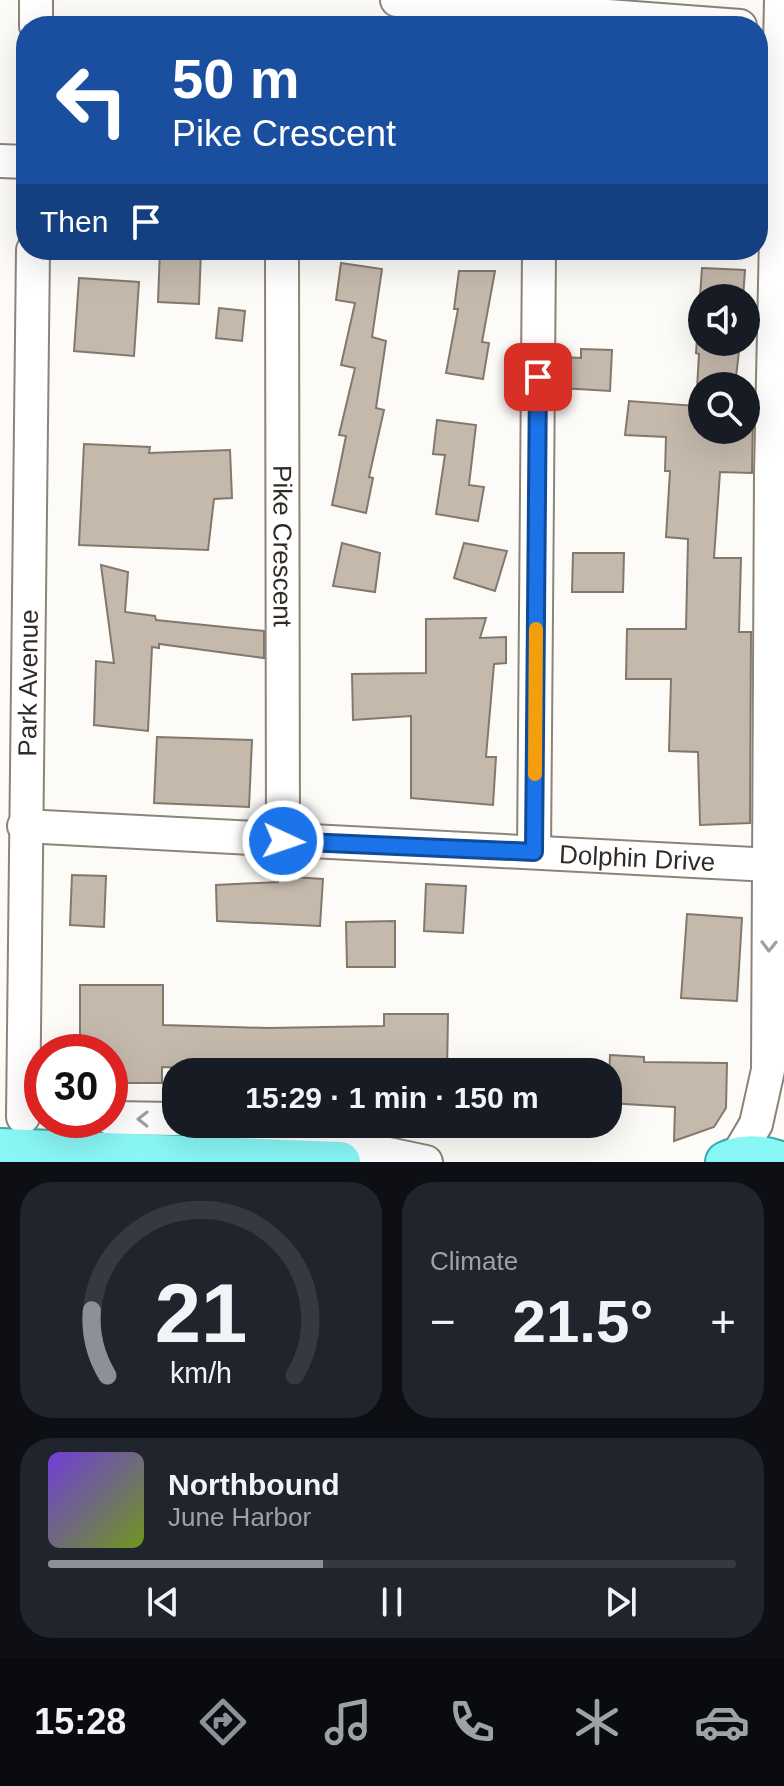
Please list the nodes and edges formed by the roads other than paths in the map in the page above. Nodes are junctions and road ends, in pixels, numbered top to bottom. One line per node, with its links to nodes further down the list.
1 (397, 0): 2 (street)
2 (608, 16)
3 (776, 21): 7 (street)
4 (32, 260): 8 (street, Park Avenue)
5 (282, 260): 11 (street, Pike Crescent)
6 (539, 260): 12 (street)
7 (777, 473): 13 (street)
8 (15, 474): 9 (street, Park Avenue)
9 (12, 791): 10 (street, Park Avenue)
10 (24, 826): 11 (street, Dolphin Drive); 16 (street, Park Avenue)
11 (283, 841): 12 (street, Dolphin Drive)
12 (534, 852): 13 (street, Dolphin Drive)
13 (771, 865): 18 (street, one-way to 18)
14 (128, 1118): 15 (street, one-way to 14)
15 (162, 1119)
16 (16, 1125): 19 (main road)
17 (313, 1138): 20 (street)
18 (731, 1160): 21 (main road)
19 (340, 1162)
20 (426, 1162)
21 (780, 1162)

